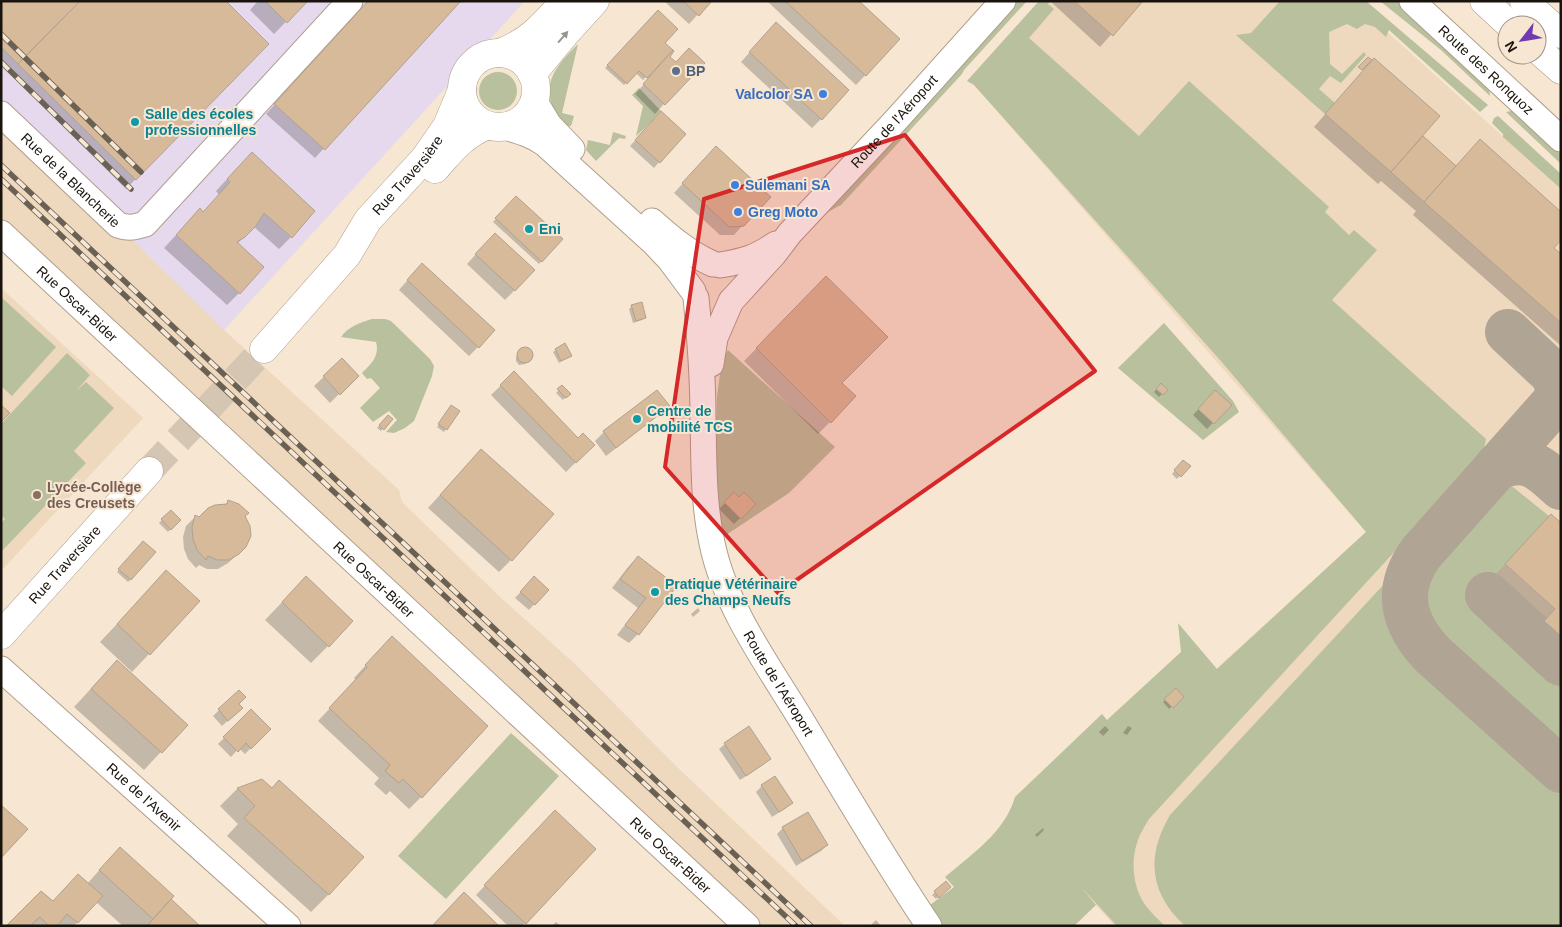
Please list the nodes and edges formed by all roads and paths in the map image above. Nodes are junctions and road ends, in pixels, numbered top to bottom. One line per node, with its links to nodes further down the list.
1 (350, 1): 13 (street, Rue de la Blancherie)
2 (595, 1): 11 (main road, one-way to 2)
3 (1003, 1): 17 (street, Route de l'Aéroport)
4 (1412, 1): 15 (street, Route des Ronquoz)
5 (1524, 1): 7 (main road)
6 (563, 2): 8 (main road)
7 (1561, 34)
8 (500, 53): 11 (main road); 12 (main road)
9 (1547, 58): 10 (main road)
10 (1561, 70)
11 (533, 87): 14 (main road); 19 (street)
12 (462, 90): 14 (main road); 18 (main road, Rue Traversière)
13 (1, 114)
14 (496, 126): 18 (main road, Rue Traversière); 20 (street)
15 (1561, 138)
16 (1, 233): 28 (street, Rue Oscar-Bider)
17 (784, 239): 19 (street, Route de l'Aéroport); 21 (street, Route de l'Aéroport)
18 (347, 255): 22 (main road, Rue Traversière)
19 (716, 265): 20 (street); 21 (street)
20 (694, 295): 21 (street); 23 (street, Route de l'Aéroport)
21 (732, 300): 23 (street, Route de l'Aéroport)
22 (264, 349)
23 (703, 416): 29 (street, Route de l'Aéroport)
24 (150, 472): 25 (main road, Rue Traversière)
25 (1, 635)
26 (1, 669): 27 (street, Rue de l'Avenir)
27 (288, 926)
28 (747, 926)
29 (929, 926)

